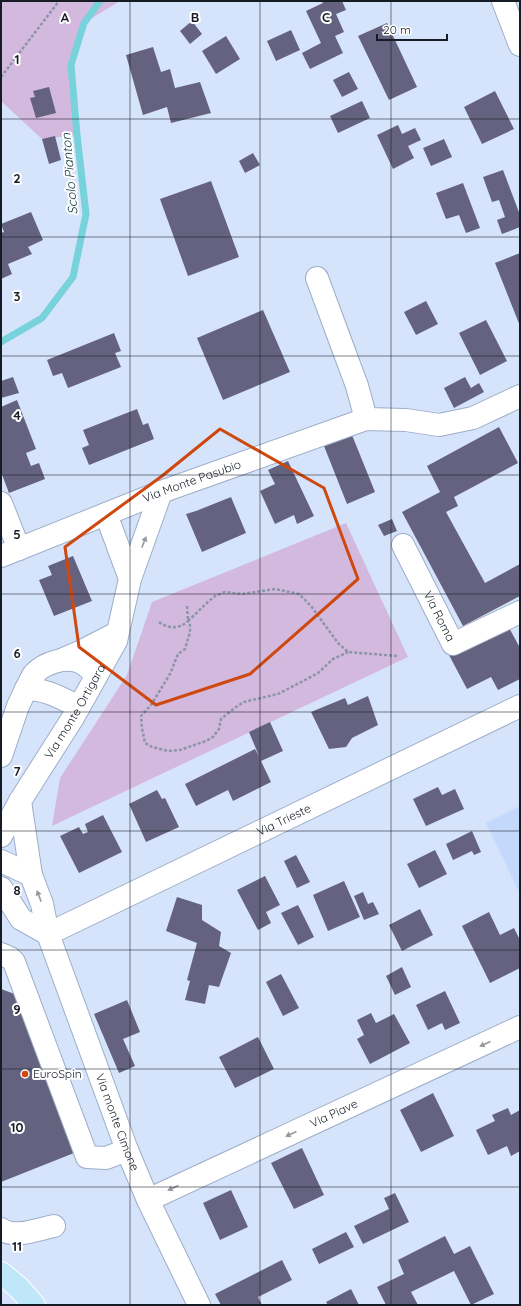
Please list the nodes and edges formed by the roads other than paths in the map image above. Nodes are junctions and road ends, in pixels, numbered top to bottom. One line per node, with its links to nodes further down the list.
1 (503, 1): 2 (street)
2 (520, 45)
3 (317, 278): 5 (street)
4 (520, 396): 5 (street, Via Monte Pasubio)
5 (366, 419): 6 (street, Via Monte Pasubio)
6 (161, 492): 8 (street, Via Monte Pasubio); 11 (street, Via monte Ortigara, one-way to 6)
7 (1, 503): 10 (street, Via Monte Pasubio)
8 (106, 514): 10 (street, Via Monte Pasubio); 11 (street)
9 (403, 545): 12 (street, Via Roma)
10 (10, 553)
11 (130, 578): 13 (street, Via monte Ortigara)
12 (520, 612)
13 (117, 633): 14 (street); 15 (street, Via monte Ortigara)
14 (61, 660): 15 (street); 16 (street)
15 (96, 675): 18 (street, Via monte Ortigara)
16 (30, 689): 18 (street); 19 (street); 20 (street)
17 (520, 706): 27 (street, Via Trieste)
18 (79, 707): 19 (street, Via monte Ortigara)
19 (63, 733): 21 (street, Via monte Ortigara)
20 (1, 756)
21 (20, 801): 22 (street, Via monte Ortigara); 24 (street, Via monte Cimone)
22 (1, 836)
23 (1, 861): 24 (street)
24 (31, 875): 27 (street, Via monte Cimone, one-way to 24)
25 (1, 888): 26 (street)
26 (11, 918): 27 (street)
27 (48, 934): 30 (street, Via monte Cimone)
28 (1, 954): 30 (street)
29 (520, 1027): 31 (street, Via Piave, one-way to 31)
30 (127, 1150): 31 (street, Via monte Cimone)
31 (148, 1200): 36 (street, Via monte Cimone)
32 (54, 1226): 33 (street)
33 (1, 1229)
34 (1, 1273): 35 (main road)
35 (34, 1305)
36 (199, 1305)

